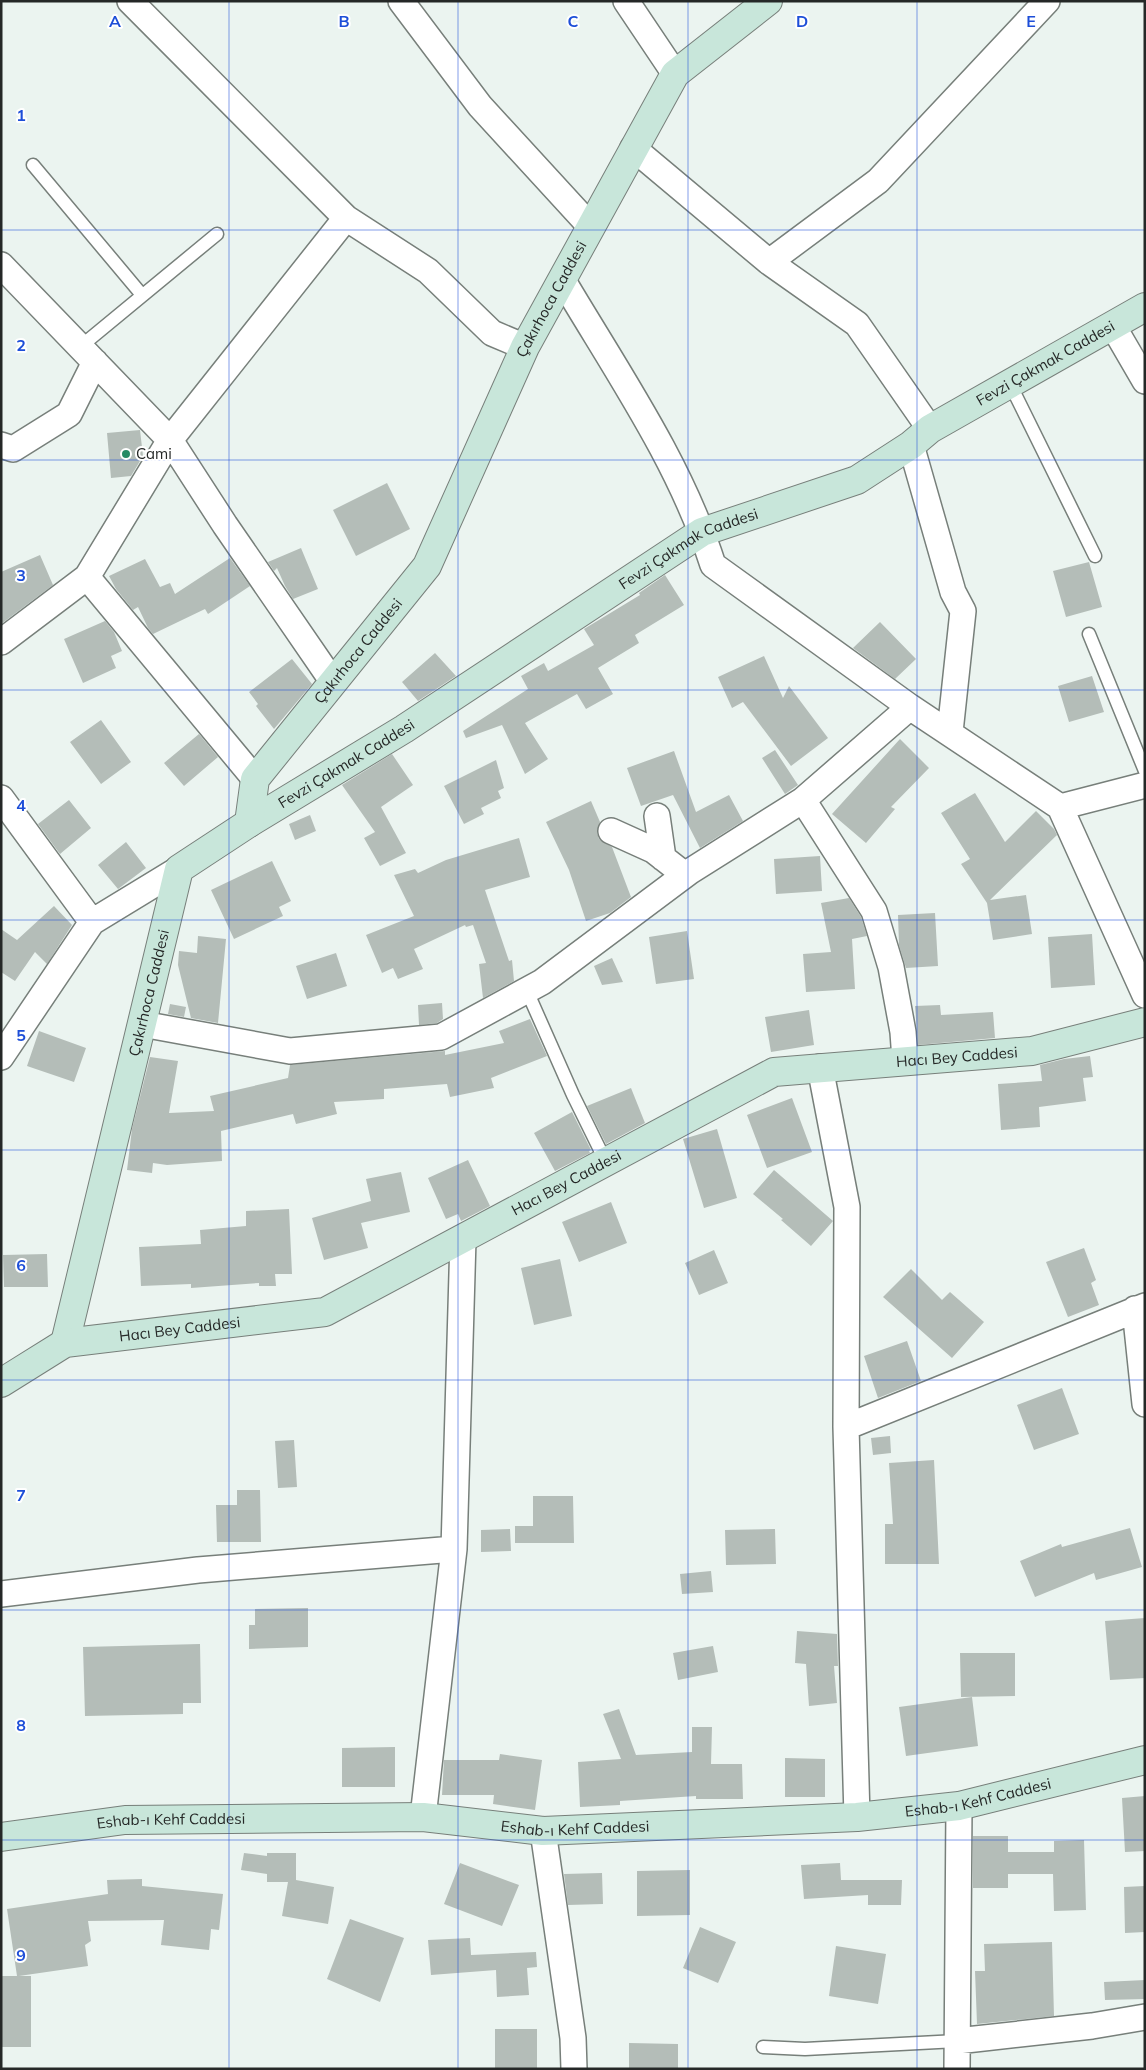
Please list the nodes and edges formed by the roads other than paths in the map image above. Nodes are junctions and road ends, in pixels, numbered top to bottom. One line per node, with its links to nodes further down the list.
1 (130, 1): 9 (street)
2 (401, 1): 10 (street)
3 (626, 1): 6 (street)
4 (768, 1): 6 (street, Çakırhoca Caddesi)
5 (1047, 1): 12 (street)
6 (675, 74): 7 (street, Çakırhoca Caddesi)
7 (633, 148): 10 (street, Çakırhoca Caddesi); 12 (street)
8 (33, 164): 15 (lane)
9 (346, 218): 18 (street); 23 (street)
10 (591, 227): 14 (street, Çakırhoca Caddesi)
11 (217, 234): 15 (lane)
12 (768, 262): 22 (street)
13 (1, 265): 19 (street)
14 (562, 279): 18 (street, Çakırhoca Caddesi); 25 (street)
15 (142, 295): 19 (lane)
16 (1145, 308): 17 (street, Fevzi Çakmak Caddesi)
17 (1113, 326): 20 (street); 21 (street, Fevzi Çakmak Caddesi)
18 (525, 347): 30 (street, Çakırhoca Caddesi)
19 (88, 355): 23 (street); 24 (street)
20 (1145, 381)
21 (1010, 384): 22 (street, Fevzi Çakmak Caddesi); 26 (lane)
22 (921, 437): 25 (street, Fevzi Çakmak Caddesi); 32 (street)
23 (170, 440): 27 (street); 30 (street)
24 (1, 445)
25 (702, 532): 31 (street); 40 (street, Fevzi Çakmak Caddesi)
26 (1095, 556)
27 (88, 577): 29 (street); 34 (street)
28 (1089, 634): 33 (lane)
29 (1, 642)
30 (333, 682): 34 (street, Çakırhoca Caddesi)
31 (910, 707): 32 (street); 37 (street)
32 (950, 732): 38 (street)
33 (1145, 771)
34 (255, 779): 40 (street)
35 (1145, 785): 38 (street)
36 (1, 798): 45 (street)
37 (803, 800): 44 (street); 51 (street)
38 (1060, 806): 47 (street)
39 (657, 816): 42 (street)
40 (249, 823): 43 (street)
41 (611, 831): 42 (street)
42 (663, 858): 44 (street)
43 (179, 869): 45 (street); 49 (street, Çakırhoca Caddesi)
44 (685, 875): 46 (street)
45 (92, 922): 50 (street)
46 (527, 991): 49 (street); 53 (lane)
47 (1145, 995)
48 (1145, 1022): 51 (street, Hacı Bey Caddesi)
49 (142, 1024): 56 (street, Çakırhoca Caddesi)
50 (1, 1057)
51 (904, 1060): 52 (street, Hacı Bey Caddesi)
52 (820, 1067): 53 (street, Hacı Bey Caddesi); 59 (street)
53 (606, 1162): 54 (street, Hacı Bey Caddesi)
54 (463, 1239): 56 (street, Hacı Bey Caddesi); 60 (street)
55 (1140, 1308): 58 (street); 59 (street)
56 (65, 1342): 57 (street, Hacı Bey Caddesi)
57 (1, 1383)
58 (1145, 1404)
59 (846, 1427): 65 (street)
60 (454, 1549): 61 (street); 64 (street)
61 (1, 1594)
62 (1145, 1760): 63 (street, Eshab-ı Kehf Caddesi)
63 (959, 1806): 65 (street, Eshab-ı Kehf Caddesi); 69 (street)
64 (423, 1817): 66 (street, Eshab-ı Kehf Caddesi); 67 (street, Eshab-ı Kehf Caddesi)
65 (857, 1817): 66 (street, Eshab-ı Kehf Caddesi)
66 (543, 1831): 71 (street)
67 (1, 1837)
68 (1145, 2017): 69 (street)
69 (957, 2041): 70 (lane); 72 (street)
70 (762, 2047)
71 (574, 2069)
72 (957, 2069)

